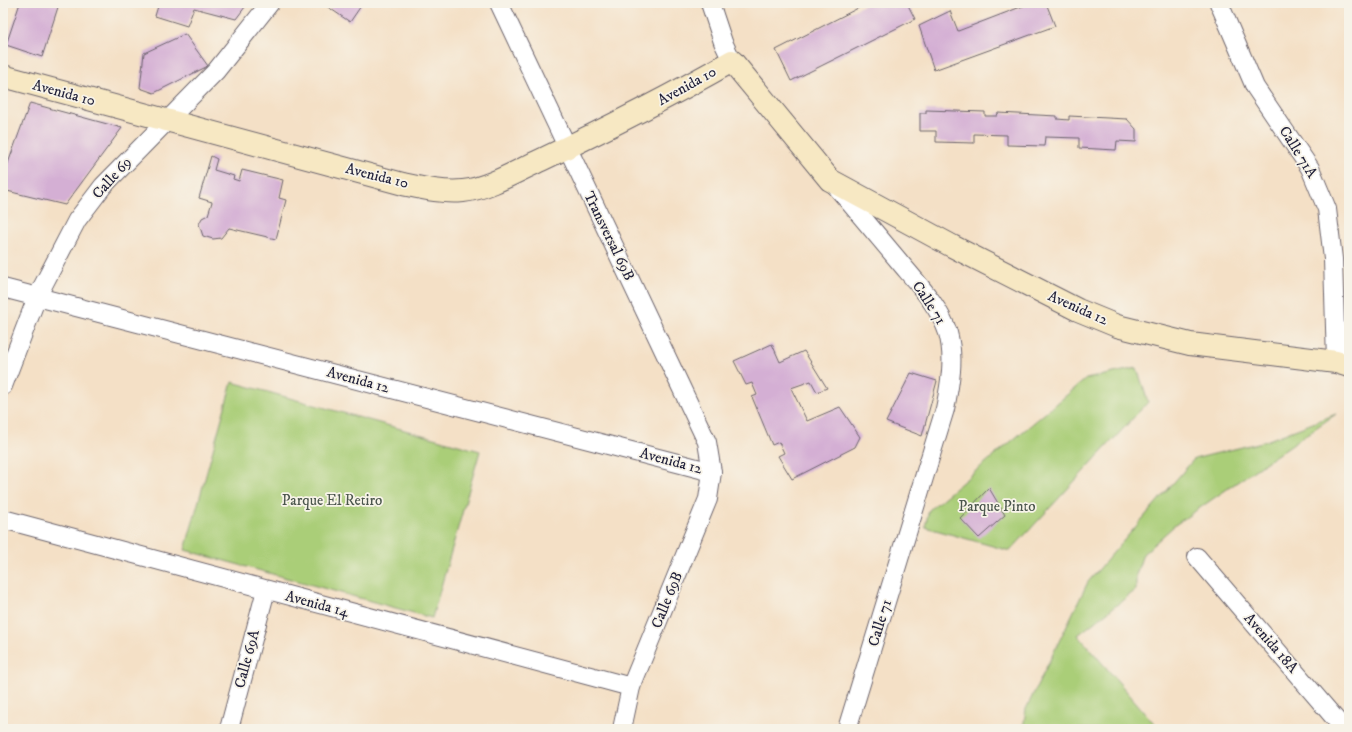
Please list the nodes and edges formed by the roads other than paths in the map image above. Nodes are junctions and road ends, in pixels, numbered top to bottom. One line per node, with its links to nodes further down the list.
1 (270, 3): 7 (street, Calle 69)
2 (499, 3): 8 (street, Transversal 69B)
3 (710, 3): 5 (street, Calle 71)
4 (1219, 3): 12 (street, Calle 71A)
5 (732, 61): 8 (street, Avenida 10); 9 (street, Calle 71)
6 (3, 76): 7 (street, Avenida 10)
7 (166, 120): 8 (street, Avenida 10); 11 (street, Calle 69)
8 (566, 148): 14 (street, Transversal 69B)
9 (830, 180): 12 (street, Avenida 12); 21 (street, Calle 71)
10 (3, 288): 11 (street, Avenida 12)
11 (37, 297): 13 (street, Calle 69); 14 (street, Avenida 12)
12 (1342, 364)
13 (3, 386)
14 (712, 472): 18 (street, Calle 69B)
15 (3, 519): 17 (street, Avenida 14)
16 (1197, 557): 22 (street, Avenida 18A)
17 (266, 590): 18 (street, Avenida 14); 19 (street, Calle 69A)
18 (631, 688): 20 (street, Calle 69B)
19 (228, 729)
20 (622, 729)
21 (848, 729)
22 (1344, 729)

